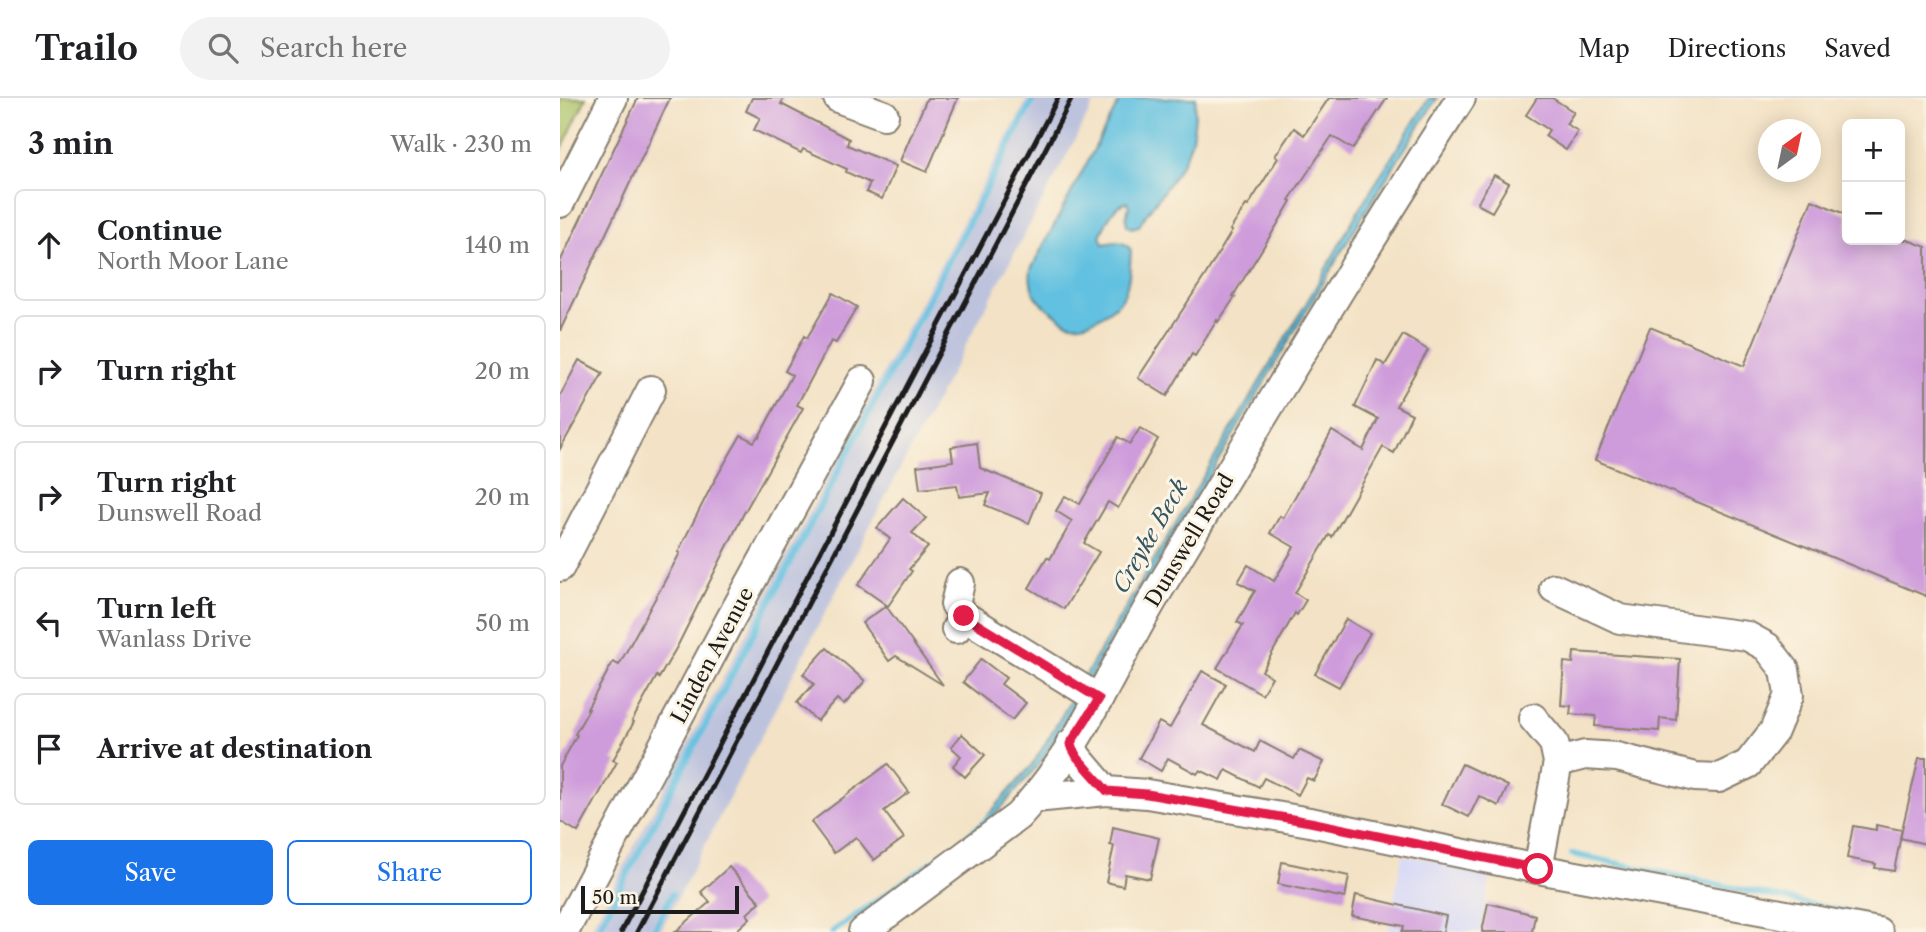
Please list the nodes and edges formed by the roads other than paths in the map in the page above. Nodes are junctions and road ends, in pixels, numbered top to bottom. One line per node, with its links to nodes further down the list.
1 (613, 98): 5 (street)
2 (838, 98): 4 (street)
3 (1461, 98): 11 (street, Dunswell Road)
4 (885, 113)
5 (560, 202)
6 (862, 381): 18 (street, Linden Avenue)
7 (651, 390): 8 (street)
8 (560, 567)
9 (960, 583): 11 (street)
10 (1554, 588): 14 (street)
11 (1087, 692): 13 (street, Dunswell Road)
12 (1532, 718): 14 (street)
13 (1070, 744): 15 (street); 16 (street, Dunswell Road)
14 (1558, 762): 17 (street)
15 (1107, 791): 16 (street); 17 (street)
16 (1035, 798): 19 (street, Dunswell Road)
17 (1538, 869): 20 (street)
18 (564, 932)
19 (863, 932)
20 (1878, 932)

